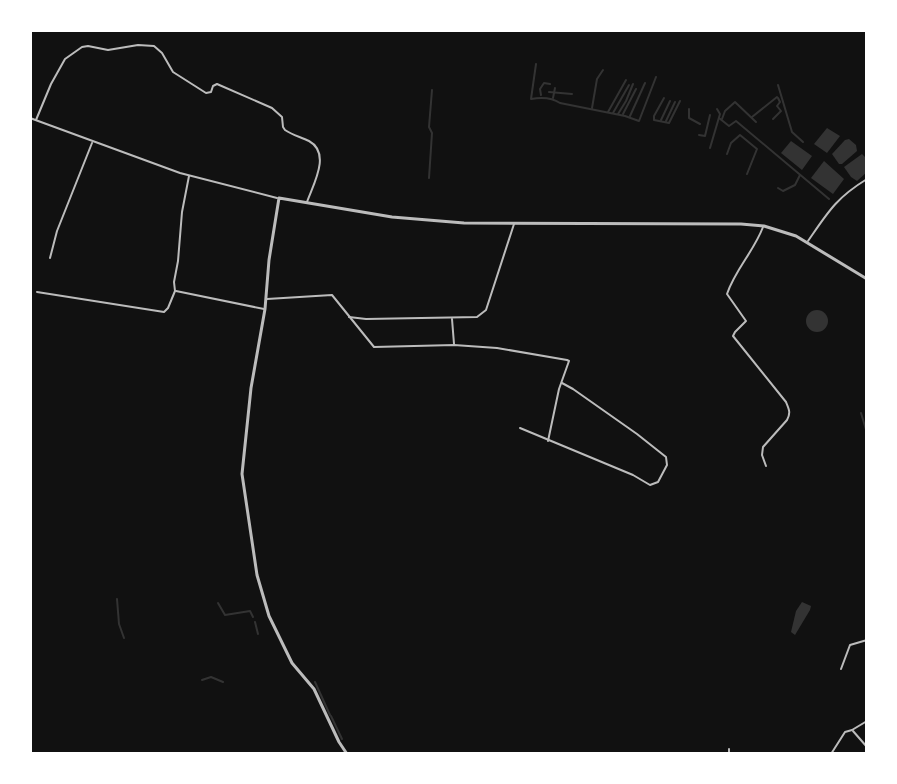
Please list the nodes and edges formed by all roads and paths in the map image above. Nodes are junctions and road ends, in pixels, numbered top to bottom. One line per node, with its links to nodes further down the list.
1 (30, 118): 2 (street)
2 (36, 120): 3 (street); 7 (street)
3 (93, 142): 4 (street); 11 (street)
4 (189, 176): 6 (street); 13 (street)
5 (867, 179): 10 (street)
6 (279, 198): 7 (street); 15 (street)
7 (307, 203): 8 (street)
8 (514, 223): 9 (street); 17 (street)
9 (764, 226): 10 (street); 23 (street)
10 (807, 242): 12 (street)
11 (50, 258)
12 (867, 279)
13 (175, 291): 14 (street); 16 (street)
14 (37, 292)
15 (266, 299): 16 (street); 18 (street)
16 (265, 309): 30 (street)
17 (452, 316): 18 (street); 19 (street)
18 (349, 317): 19 (street)
19 (454, 345): 20 (street)
20 (561, 383): 22 (street); 22 (street)
21 (520, 428): 22 (street)
22 (548, 441)
23 (766, 466)
24 (867, 640): 25 (street)
25 (841, 669)
26 (867, 721): 27 (street)
27 (852, 730): 28 (street); 32 (street)
28 (867, 747)
29 (729, 749): 31 (street)
30 (347, 754)
31 (729, 754)
32 (831, 754)

